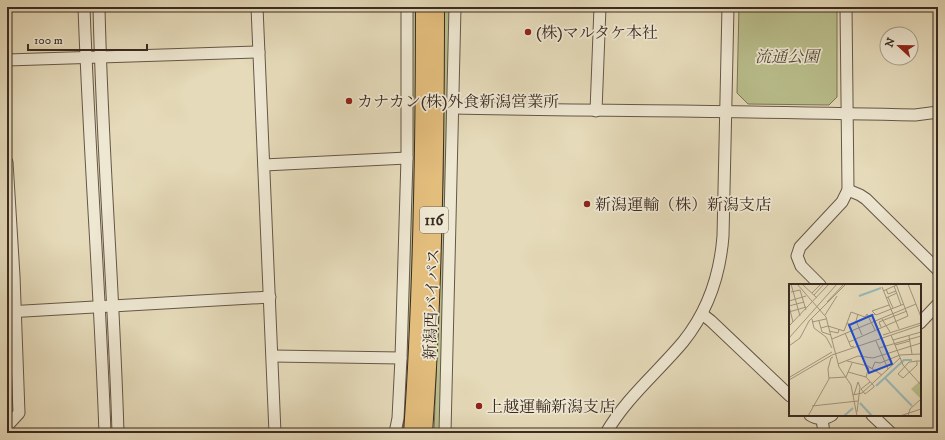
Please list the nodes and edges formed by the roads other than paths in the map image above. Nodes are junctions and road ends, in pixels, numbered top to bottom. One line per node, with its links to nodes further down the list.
1 (84, 7): 13 (street)
2 (99, 7): 12 (street)
3 (257, 7): 11 (street)
4 (407, 7): 20 (street)
5 (424, 7): 42 (highway, 新潟西バイパス / 116)
6 (436, 7): 42 (highway, 新潟西バイパス / 116)
7 (455, 7): 15 (street)
8 (600, 7): 16 (street)
9 (728, 7): 17 (street)
10 (846, 7): 19 (street)
11 (259, 52): 12 (street); 22 (street)
12 (100, 57): 13 (street); 30 (street)
13 (86, 58): 14 (street); 31 (street)
14 (7, 60)
15 (453, 108): 16 (street); 47 (street)
16 (596, 111): 17 (street)
17 (726, 111): 19 (street); 33 (street)
18 (938, 112): 19 (street)
19 (847, 113): 24 (street)
20 (407, 158): 22 (street); 36 (street)
21 (7, 162): 23 (street)
22 (264, 165): 28 (street)
23 (7, 175): 25 (street)
24 (848, 190): 26 (street); 27 (street)
25 (10, 259): 32 (street)
26 (938, 270)
27 (819, 284)
28 (270, 297): 30 (street); 35 (street)
29 (938, 304): 34 (street)
30 (113, 305): 31 (street); 44 (street)
31 (100, 306): 32 (street); 43 (street)
32 (11, 312): 41 (street)
33 (702, 314): 37 (street); 48 (street)
34 (921, 322)
35 (273, 356): 36 (street); 45 (street)
36 (401, 358): 46 (street)
37 (789, 395)
38 (812, 416): 40 (street)
39 (873, 416): 50 (street)
40 (827, 417): 49 (street)
41 (7, 426)
42 (419, 431)
43 (105, 433)
44 (118, 433)
45 (275, 433)
46 (395, 433)
47 (445, 433)
48 (606, 433)
49 (824, 433)
50 (892, 433)

